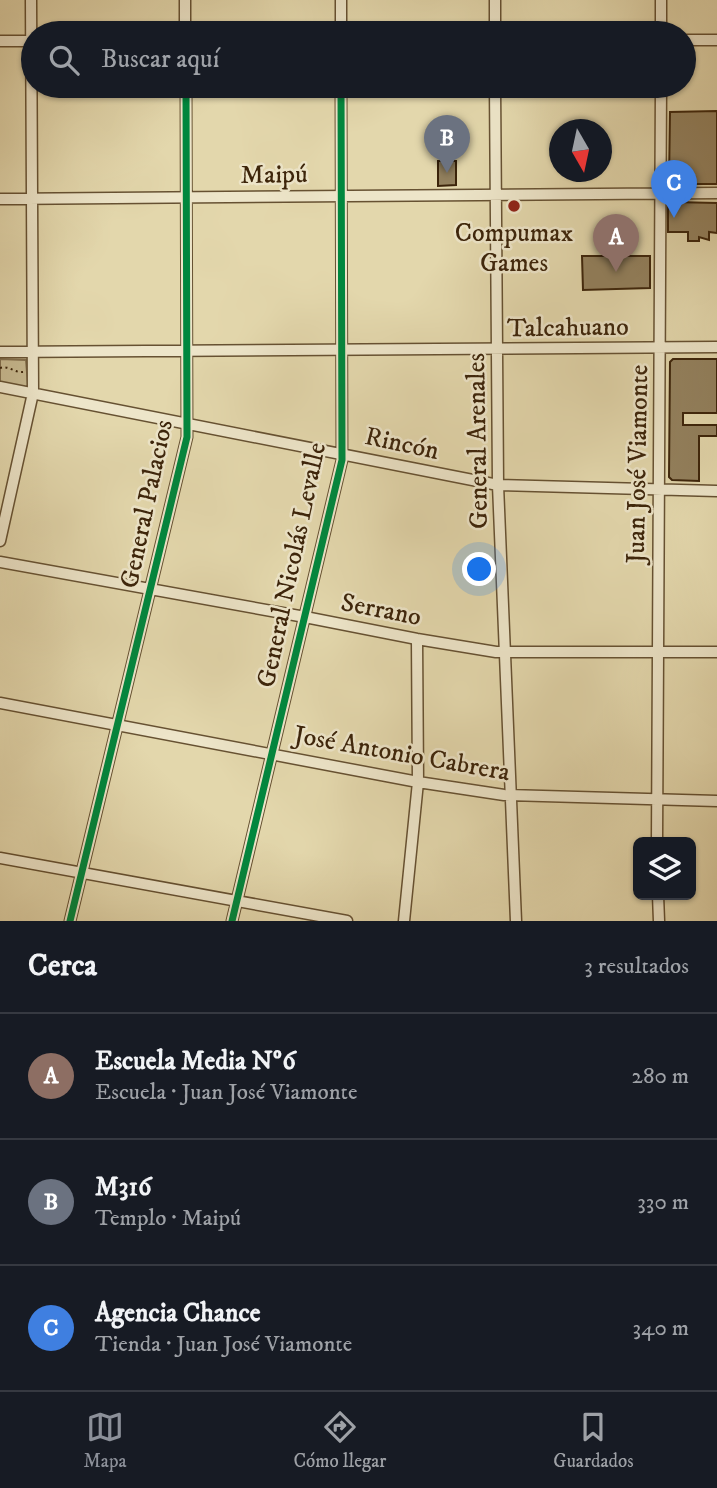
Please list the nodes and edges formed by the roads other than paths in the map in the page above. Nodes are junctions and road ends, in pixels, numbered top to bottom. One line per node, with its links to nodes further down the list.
1 (31, 0): 6 (street)
2 (186, 0): 7 (street)
3 (341, 0): 8 (street)
4 (495, 0): 9 (street)
5 (661, 0): 10 (street)
6 (32, 21)
7 (185, 21)
8 (341, 21)
9 (495, 21)
10 (661, 21)
11 (696, 40): 12 (street)
12 (717, 40)
13 (0, 41): 14 (street)
14 (21, 41)
15 (32, 98): 26 (street)
16 (186, 98): 24 (street, General Palacios)
17 (341, 98): 23 (street, General Nicolás Levalle)
18 (495, 98): 21 (street, General Arenales)
19 (661, 98): 22 (street, Juan José Viamonte)
20 (717, 193): 22 (street, Maipú)
21 (496, 194): 22 (street, Maipú); 23 (street, Maipú); 29 (street, General Arenales)
22 (660, 194): 27 (street, Juan José Viamonte)
23 (341, 195): 24 (street, Maipú); 31 (street, General Nicolás Levalle)
24 (187, 197): 26 (street, Maipú); 30 (street, General Palacios)
25 (0, 199): 26 (street, Maipú)
26 (33, 199): 33 (street)
27 (660, 348): 28 (street, Talcahuano); 29 (street, Talcahuano); 39 (street, Juan José Viamonte)
28 (717, 348)
29 (498, 349): 31 (street, Talcahuano); 38 (street, General Arenales)
30 (188, 350): 31 (street, Talcahuano); 33 (street, Talcahuano); 36 (street, General Palacios)
31 (343, 350): 37 (street, General Nicolás Levalle)
32 (0, 352): 33 (street, Talcahuano)
33 (33, 352): 35 (street)
34 (0, 387): 35 (street, Rincón)
35 (33, 393): 36 (street, Rincón); 41 (street)
36 (188, 423): 37 (street, Rincón); 43 (street, General Palacios)
37 (342, 453): 38 (street, Rincón); 44 (street, General Nicolás Levalle)
38 (498, 485): 39 (street, Rincón); 46 (street, General Arenales)
39 (658, 490): 40 (street, Rincón); 47 (street, Juan José Viamonte)
40 (717, 491)
41 (0, 541)
42 (0, 562): 43 (street, Serrano)
43 (151, 590): 44 (street, Serrano); 50 (street, General Palacios)
44 (305, 617): 45 (street, Serrano); 51 (street, General Nicolás Levalle)
45 (417, 639): 46 (street, Serrano); 52 (street)
46 (504, 652): 47 (street, Serrano); 53 (street, General Arenales)
47 (657, 652): 48 (street, Serrano); 54 (street, Juan José Viamonte)
48 (717, 652)
49 (0, 704): 50 (street, José Antonio Cabrera)
50 (117, 724): 51 (street, José Antonio Cabrera); 58 (street, General Palacios)
51 (272, 753): 52 (street, José Antonio Cabrera); 60 (street, General Nicolás Levalle)
52 (418, 782): 53 (street, José Antonio Cabrera); 64 (street)
53 (510, 796): 54 (street, José Antonio Cabrera); 65 (street, General Arenales)
54 (657, 800): 55 (street, José Antonio Cabrera); 56 (street, Juan José Viamonte)
55 (717, 801)
56 (657, 837)
57 (0, 858): 58 (street)
58 (81, 874): 60 (street); 61 (street, General Palacios)
59 (658, 900): 66 (street)
60 (237, 901): 62 (street, General Nicolás Levalle); 63 (street)
61 (70, 921)
62 (232, 921)
63 (347, 921)
64 (404, 921)
65 (516, 921)
66 (659, 921)

